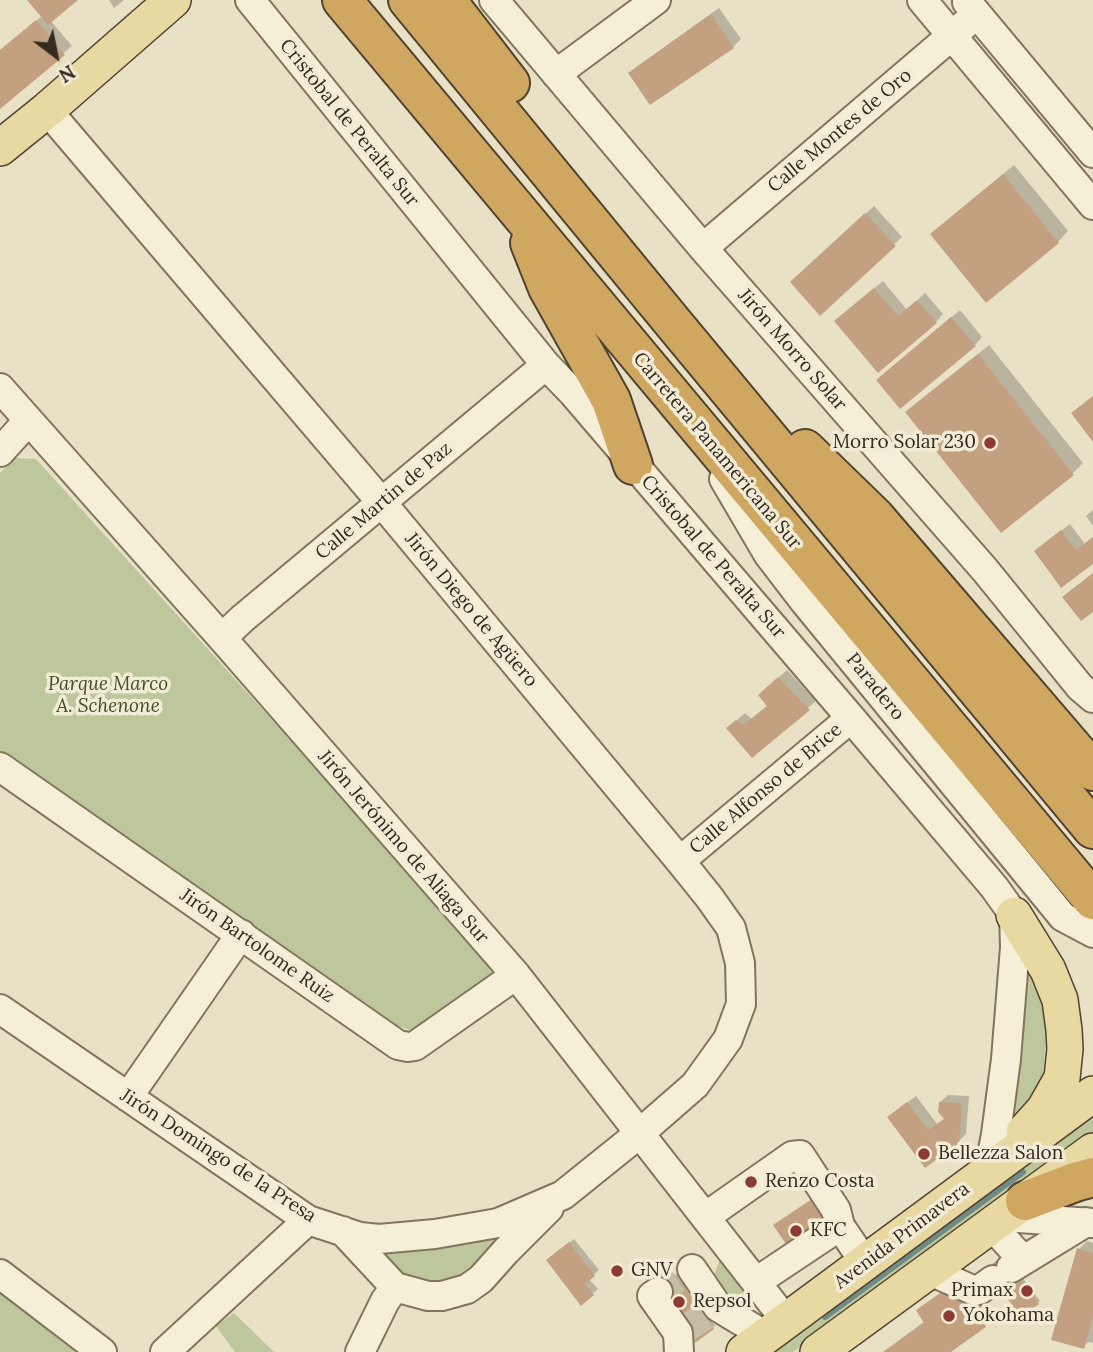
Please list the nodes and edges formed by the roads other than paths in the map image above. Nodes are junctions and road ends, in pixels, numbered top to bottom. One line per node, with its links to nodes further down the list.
1 (173, 0): 13 (main road)
2 (250, 0): 22 (street, Cristobal de Peralta Sur)
3 (314, 0): 10 (highway)
4 (408, 0): 20 (highway)
5 (446, 0): 20 (highway)
6 (494, 0): 12 (street, Jirón Morro Solar)
7 (656, 0): 12 (street)
8 (922, 0): 11 (street)
9 (971, 7): 11 (street, Calle Montes de Oro); 15 (street)
10 (351, 11): 18 (highway, Carretera Panamericana Sur)
11 (952, 36): 16 (street); 19 (street, Calle Montes de Oro)
12 (556, 74): 19 (street, Jirón Morro Solar)
13 (47, 110): 14 (main road); 28 (street, Jirón Diego de Agüero)
14 (0, 148)
15 (1093, 153)
16 (1083, 174): 17 (street)
17 (1093, 205)
18 (517, 208): 24 (highway, Carretera Panamericana Sur); 27 (highway)
19 (703, 248): 30 (street, Jirón Morro Solar)
20 (645, 288): 21 (highway)
21 (670, 319): 33 (highway); 34 (highway)
22 (546, 365): 27 (street, Cristobal de Peralta Sur); 28 (street, Calle Martin de Paz)
23 (0, 388): 25 (street, Jirón Jerónimo de Aliaga Sur)
24 (688, 416): 36 (highway, Carretera Panamericana Sur); 38 (street, Paradero)
25 (28, 421): 26 (street); 29 (street, Jirón Jerónimo de Aliaga Sur)
26 (0, 452)
27 (633, 465): 31 (street, Cristobal de Peralta Sur)
28 (382, 503): 29 (street, Calle Martin de Paz); 35 (street, Jirón Diego de Agüero)
29 (222, 638): 40 (street, Jirón Jerónimo de Aliaga Sur)
30 (1093, 698)
31 (851, 718): 35 (street, Calle Alfonso de Brice); 37 (street, Cristobal de Peralta Sur)
32 (0, 767): 39 (street, Jirón Bartolome Ruiz)
33 (1093, 771)
34 (1093, 829)
35 (680, 861): 44 (street, Jirón Diego de Agüero)
36 (1093, 900)
37 (1014, 915): 46 (street); 46 (main road)
38 (1093, 933)
39 (241, 934): 40 (street, Jirón Bartolome Ruiz); 43 (street)
40 (516, 975): 44 (street, Jirón Jerónimo de Aliaga Sur)
41 (1, 1011): 43 (street, Jirón Domingo de la Presa)
42 (1093, 1094): 46 (main road, Avenida Primavera)
43 (128, 1097): 50 (street, Jirón Domingo de la Presa)
44 (640, 1133): 48 (street, Jirón Domingo de la Presa); 52 (street, Jirón Jerónimo de Aliaga Sur)
45 (1093, 1152): 49 (main road)
46 (989, 1171): 55 (main road, Avenida Primavera)
47 (1093, 1177): 49 (highway)
48 (563, 1195): 54 (street, Jirón Domingo de la Presa); 61 (street)
49 (1007, 1214): 51 (street); 56 (main road); 57 (street)
50 (307, 1220): 54 (street, Jirón Domingo de la Presa); 65 (street)
51 (1090, 1223): 57 (street)
52 (712, 1226): 53 (street); 59 (street); 60 (street, Jirón Jerónimo de Aliaga Sur)
53 (840, 1226): 55 (street); 60 (street)
54 (343, 1231): 61 (street)
55 (865, 1264): 63 (main road, Avenida Primavera)
56 (930, 1270): 57 (street); 67 (main road)
57 (1009, 1270)
58 (0, 1273): 64 (street)
59 (676, 1280): 62 (street); 62 (street)
60 (756, 1282): 63 (street, Jirón Jerónimo de Aliaga Sur)
61 (395, 1287): 66 (street)
62 (693, 1328): 63 (street)
63 (766, 1337)
64 (102, 1352)
65 (165, 1352)
66 (360, 1352)
67 (818, 1352)

